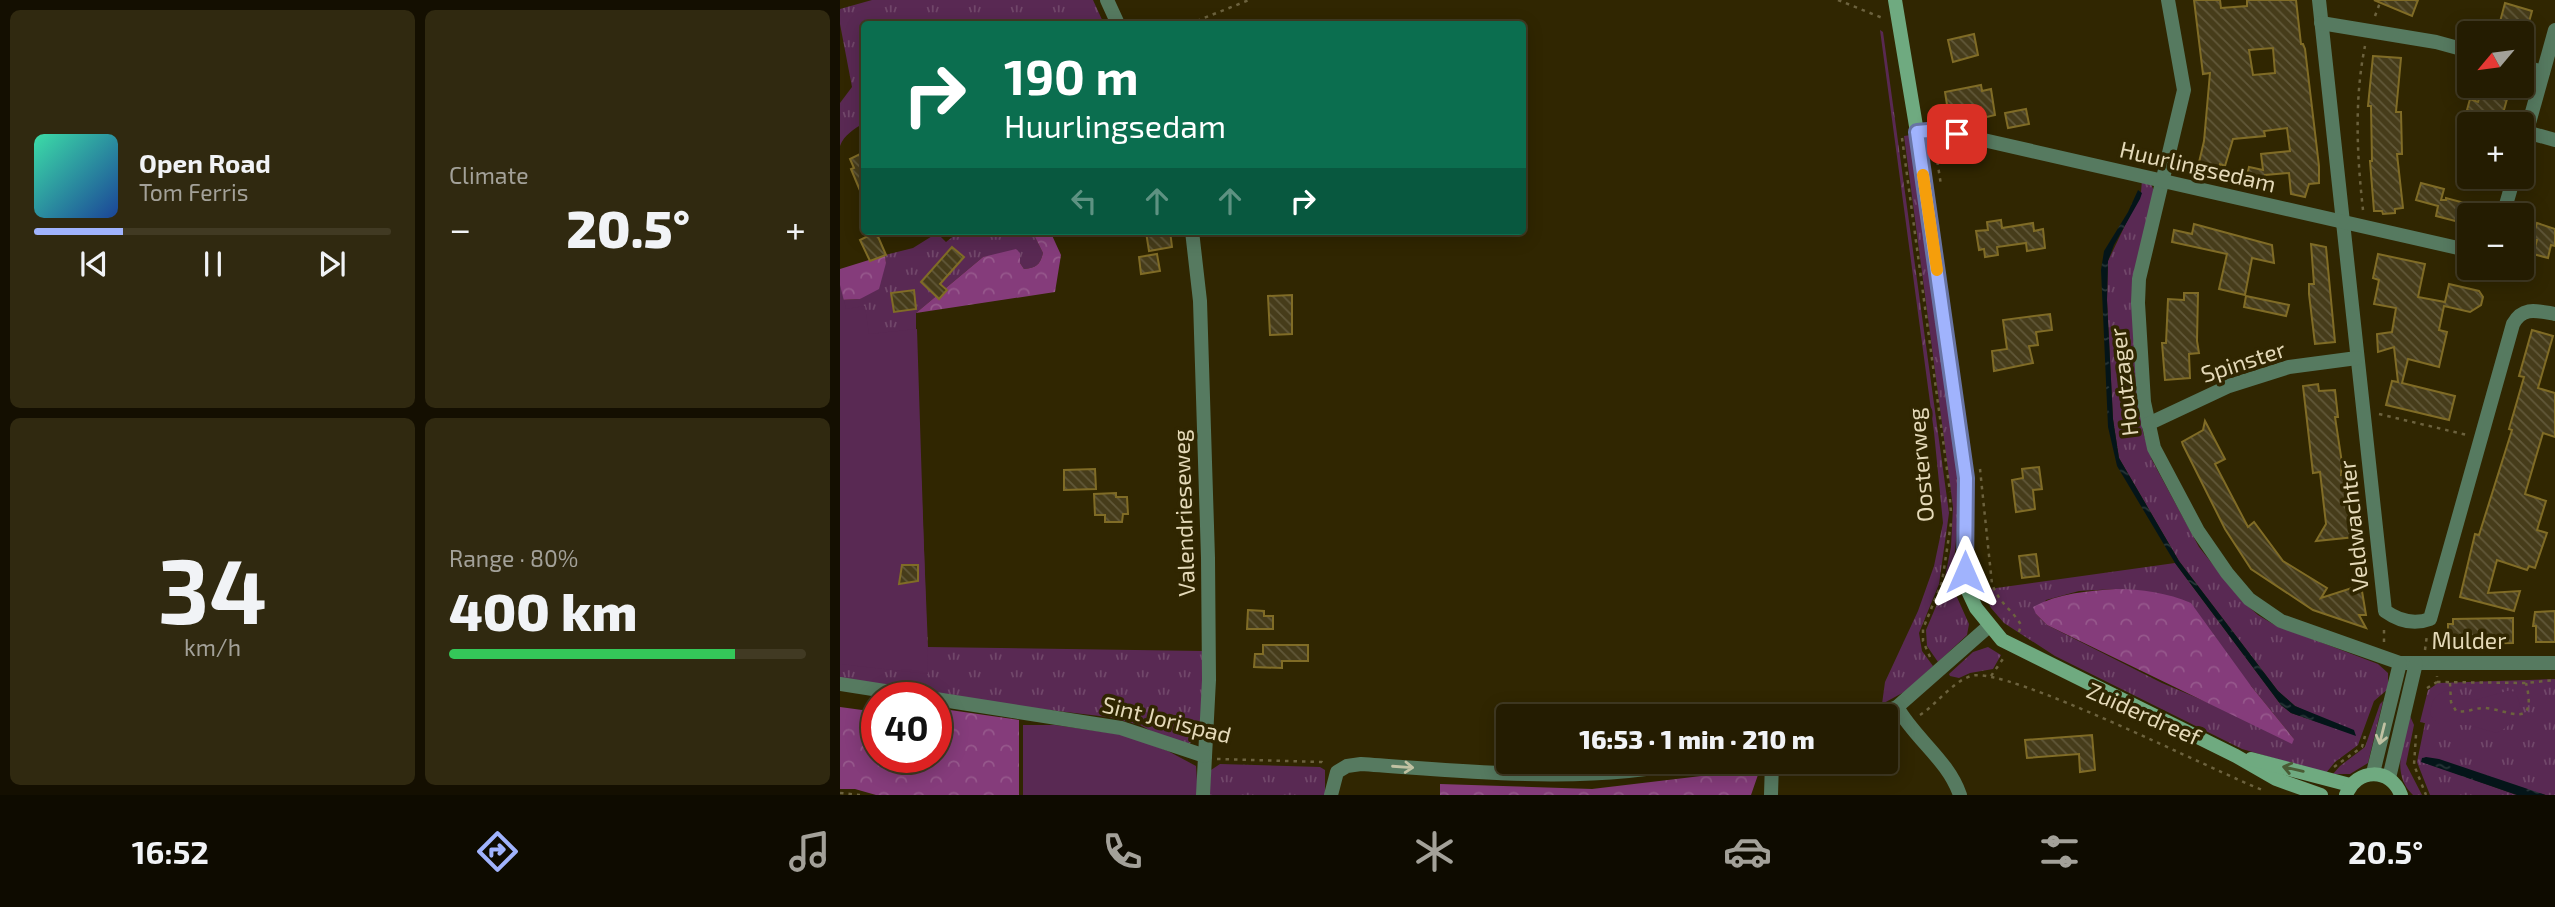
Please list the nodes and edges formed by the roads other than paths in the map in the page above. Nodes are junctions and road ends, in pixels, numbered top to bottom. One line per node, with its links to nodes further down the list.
1 (1107, 0): 5 (street)
2 (1895, 0): 12 (street, Oosterweg)
3 (2168, 0): 15 (street, Houtzager)
4 (2319, 0): 6 (street, Veldwachter)
5 (1117, 21)
6 (2322, 23): 8 (street); 16 (street, Veldwachter)
7 (2555, 30): 10 (street)
8 (2457, 48)
9 (2534, 69): 10 (street)
10 (2543, 72): 11 (street)
11 (2532, 112)
12 (1917, 132): 15 (street, Huurlingsedam); 22 (street, Oosterweg)
13 (2534, 134): 14 (street)
14 (2555, 140)
15 (2163, 182): 16 (street, Huurlingsedam); 21 (street, Houtzager)
16 (2343, 221): 18 (street, Huurlingsedam); 20 (street, Veldwachter)
17 (1192, 235): 29 (street, Valendrieseweg)
18 (2457, 248)
19 (2555, 314): 20 (street, Veldwachter)
20 (2357, 358): 21 (street, Spinster)
21 (2148, 424): 23 (street, Houtzager)
22 (1989, 626): 27 (street); 30 (street, Zuiderdreef)
23 (2400, 663): 24 (street, Houtzager); 32 (street, Mulder, one-way to 32)
24 (2425, 663): 25 (street, Mulder); 34 (street, Mulder)
25 (2555, 663)
26 (840, 684): 29 (street, Sint Jorispad)
27 (1898, 706)
28 (1898, 709): 39 (street)
29 (1205, 756): 36 (street, Valendrieseweg)
30 (2236, 756): 35 (street, Zuiderdreef, one-way to 30); 40 (street, Zuiderdreef)
31 (1496, 771): 37 (street, one-way to 31)
32 (2373, 773): 34 (street); 35 (street)
33 (1772, 774): 38 (street)
34 (2389, 778): 41 (street)
35 (2348, 790)
36 (1203, 795)
37 (1331, 795)
38 (1771, 795)
39 (1960, 795)
40 (2321, 795)
41 (2401, 795)

